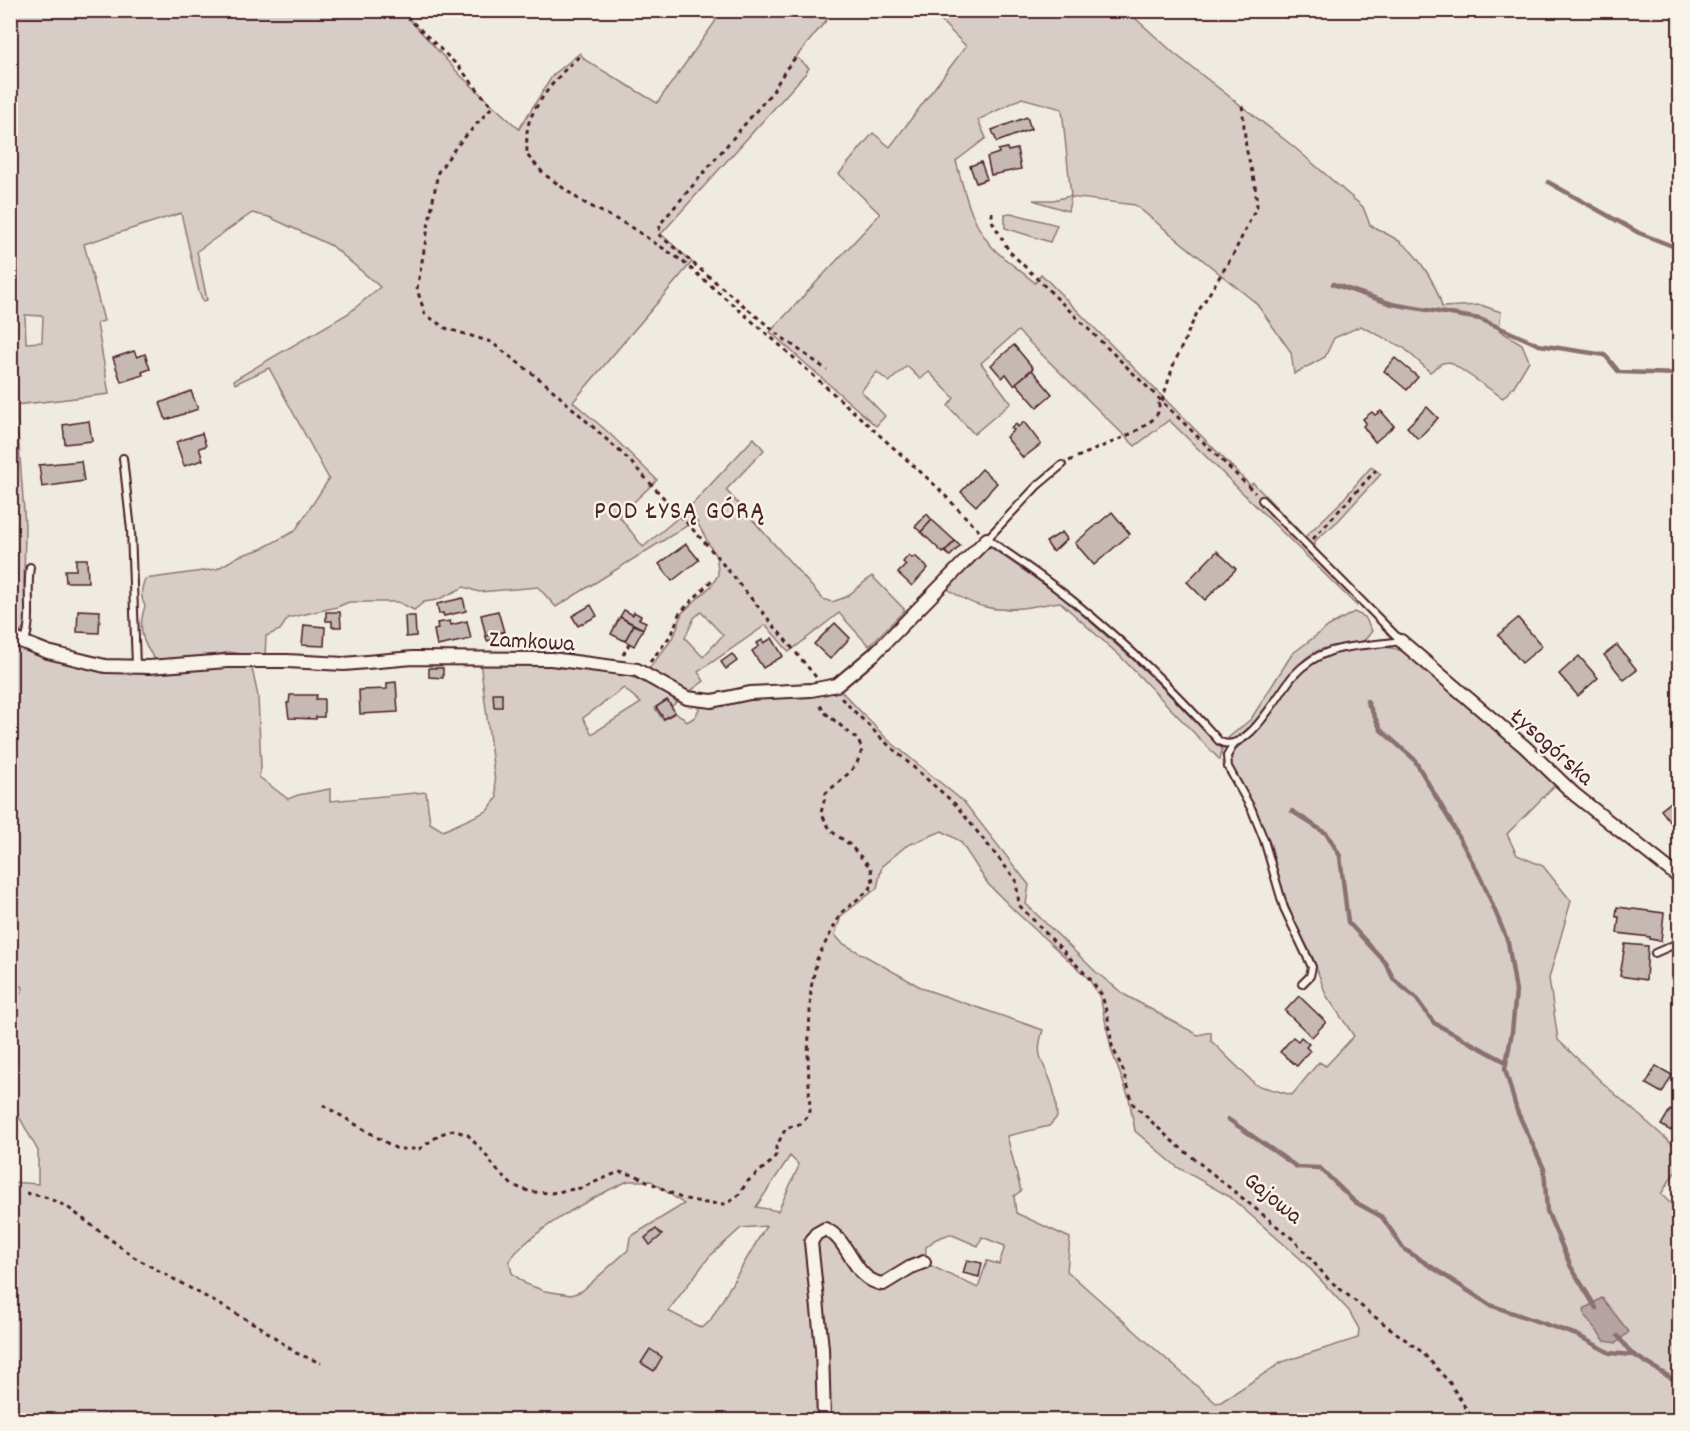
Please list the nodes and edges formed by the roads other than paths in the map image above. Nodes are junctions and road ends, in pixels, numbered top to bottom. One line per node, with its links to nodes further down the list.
1 (123, 458): 9 (lane)
2 (1062, 465): 4 (lane)
3 (1262, 500): 7 (lane)
4 (987, 538): 9 (street, Zamkowa); 10 (lane)
5 (30, 567): 8 (lane)
6 (10, 637): 8 (street, Zamkowa)
7 (1401, 641): 10 (lane); 11 (street, Łysogórska)
8 (25, 642): 9 (street, Zamkowa)
9 (136, 666)
10 (1234, 744): 14 (lane)
11 (1680, 878)
12 (1680, 942): 13 (lane)
13 (1656, 952)
14 (1302, 984)
15 (924, 1262): 16 (street)
16 (824, 1420)

